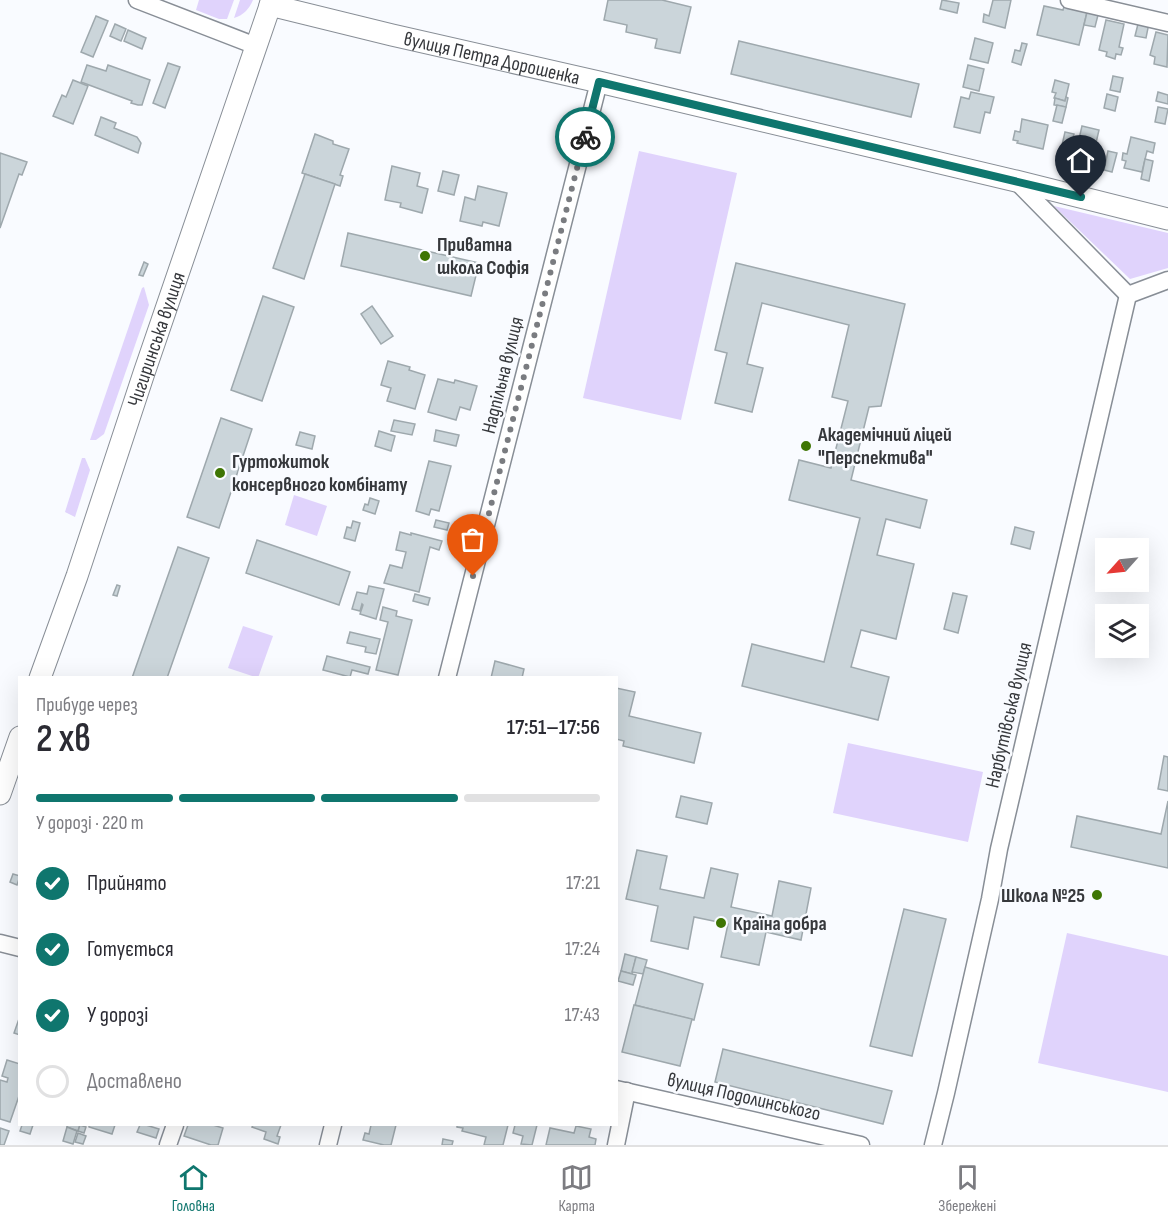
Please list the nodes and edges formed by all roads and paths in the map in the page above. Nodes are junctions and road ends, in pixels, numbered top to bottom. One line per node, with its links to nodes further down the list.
1 (137, 0): 5 (street)
2 (1069, 0): 4 (street)
3 (271, 3): 5 (main road, Чигиринська вулиця); 6 (main road, вулиця Петра Дорошенка)
4 (1168, 23)
5 (256, 46): 11 (main road, Чигиринська вулиця)
6 (599, 82): 7 (main road, вулиця Петра Дорошенка); 12 (street, Надпільна вулиця)
7 (1016, 181): 8 (main road, вулиця Петра Дорошенка); 10 (street)
8 (1168, 219)
9 (1168, 280): 10 (street)
10 (1128, 295): 24 (street, Нарбутівська вулиця)
11 (41, 676)
12 (448, 676)
13 (18, 743): 14 (main road)
14 (0, 794)
15 (0, 943): 16 (street)
16 (18, 948)
17 (622, 1090): 22 (street); 23 (street, вулиця Подолинського)
18 (175, 1126): 20 (street)
19 (333, 1126): 21 (street)
20 (168, 1145)
21 (328, 1145)
22 (616, 1145)
23 (861, 1145)
24 (933, 1145)

